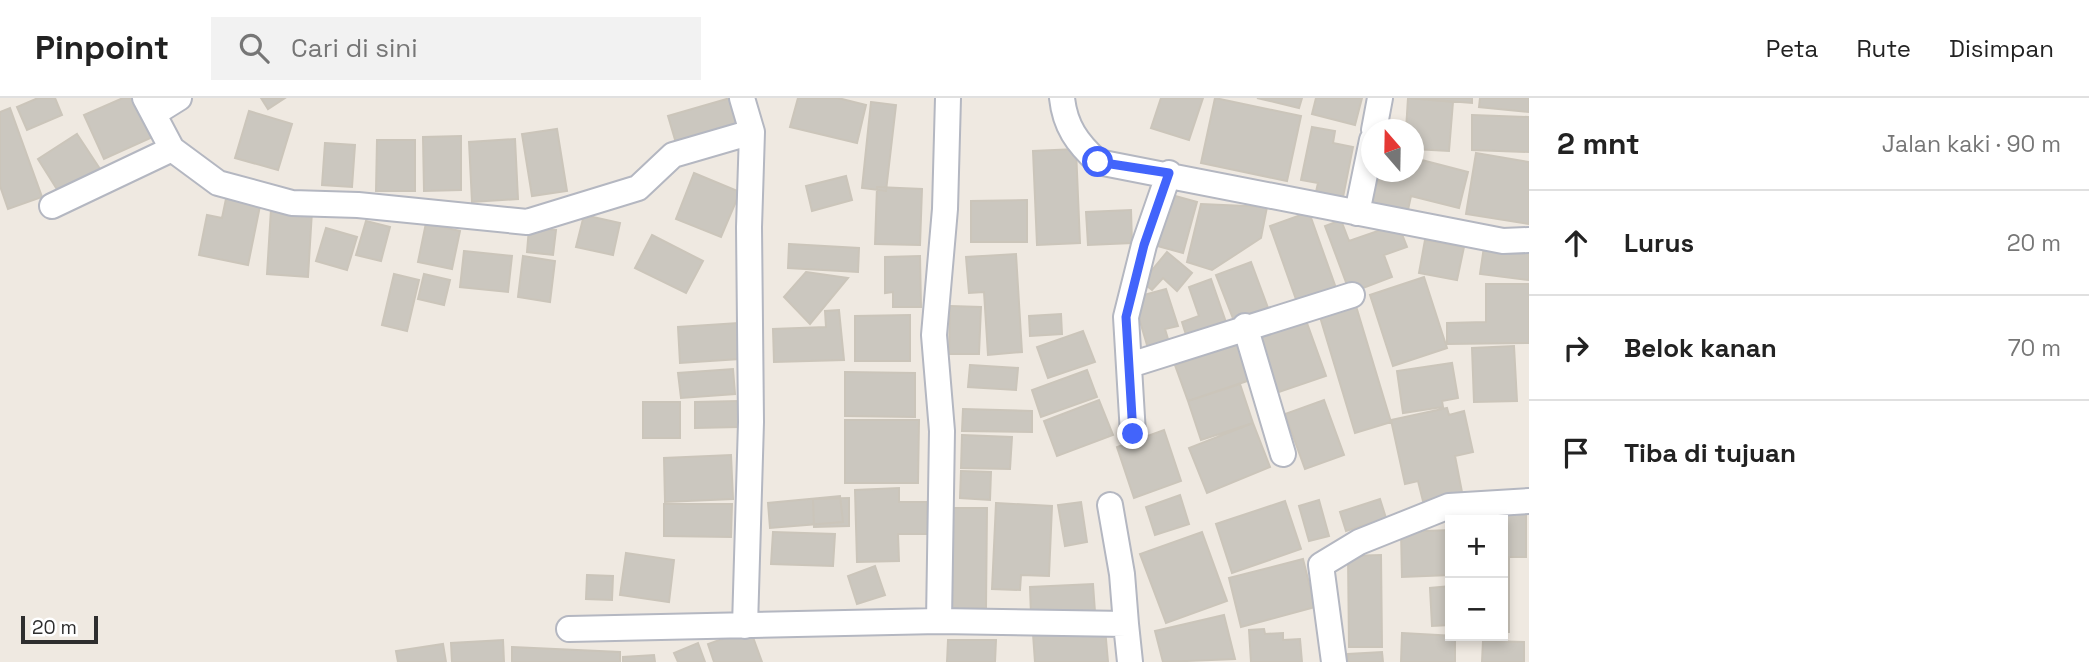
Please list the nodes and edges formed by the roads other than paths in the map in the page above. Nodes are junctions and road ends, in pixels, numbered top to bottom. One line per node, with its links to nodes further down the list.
1 (179, 98): 6 (street)
2 (743, 98): 8 (street)
3 (948, 98): 22 (street)
4 (1062, 98): 10 (street)
5 (1380, 98): 7 (street)
6 (150, 105): 9 (street)
7 (1376, 119)
8 (752, 131): 9 (street); 24 (street)
9 (172, 149): 12 (street)
10 (1169, 173): 13 (street); 17 (street)
11 (1363, 182): 13 (street)
12 (52, 206)
13 (1357, 213): 14 (street)
14 (1529, 240)
15 (1352, 295): 16 (street)
16 (1245, 326): 17 (street); 19 (street)
17 (1130, 365): 18 (street)
18 (1133, 434)
19 (1283, 454)
20 (1529, 501): 27 (street)
21 (1110, 505): 23 (street)
22 (939, 621): 23 (street); 24 (street)
23 (1126, 625): 26 (street)
24 (745, 626): 25 (street)
25 (569, 629)
26 (1130, 662)
27 (1334, 662)

